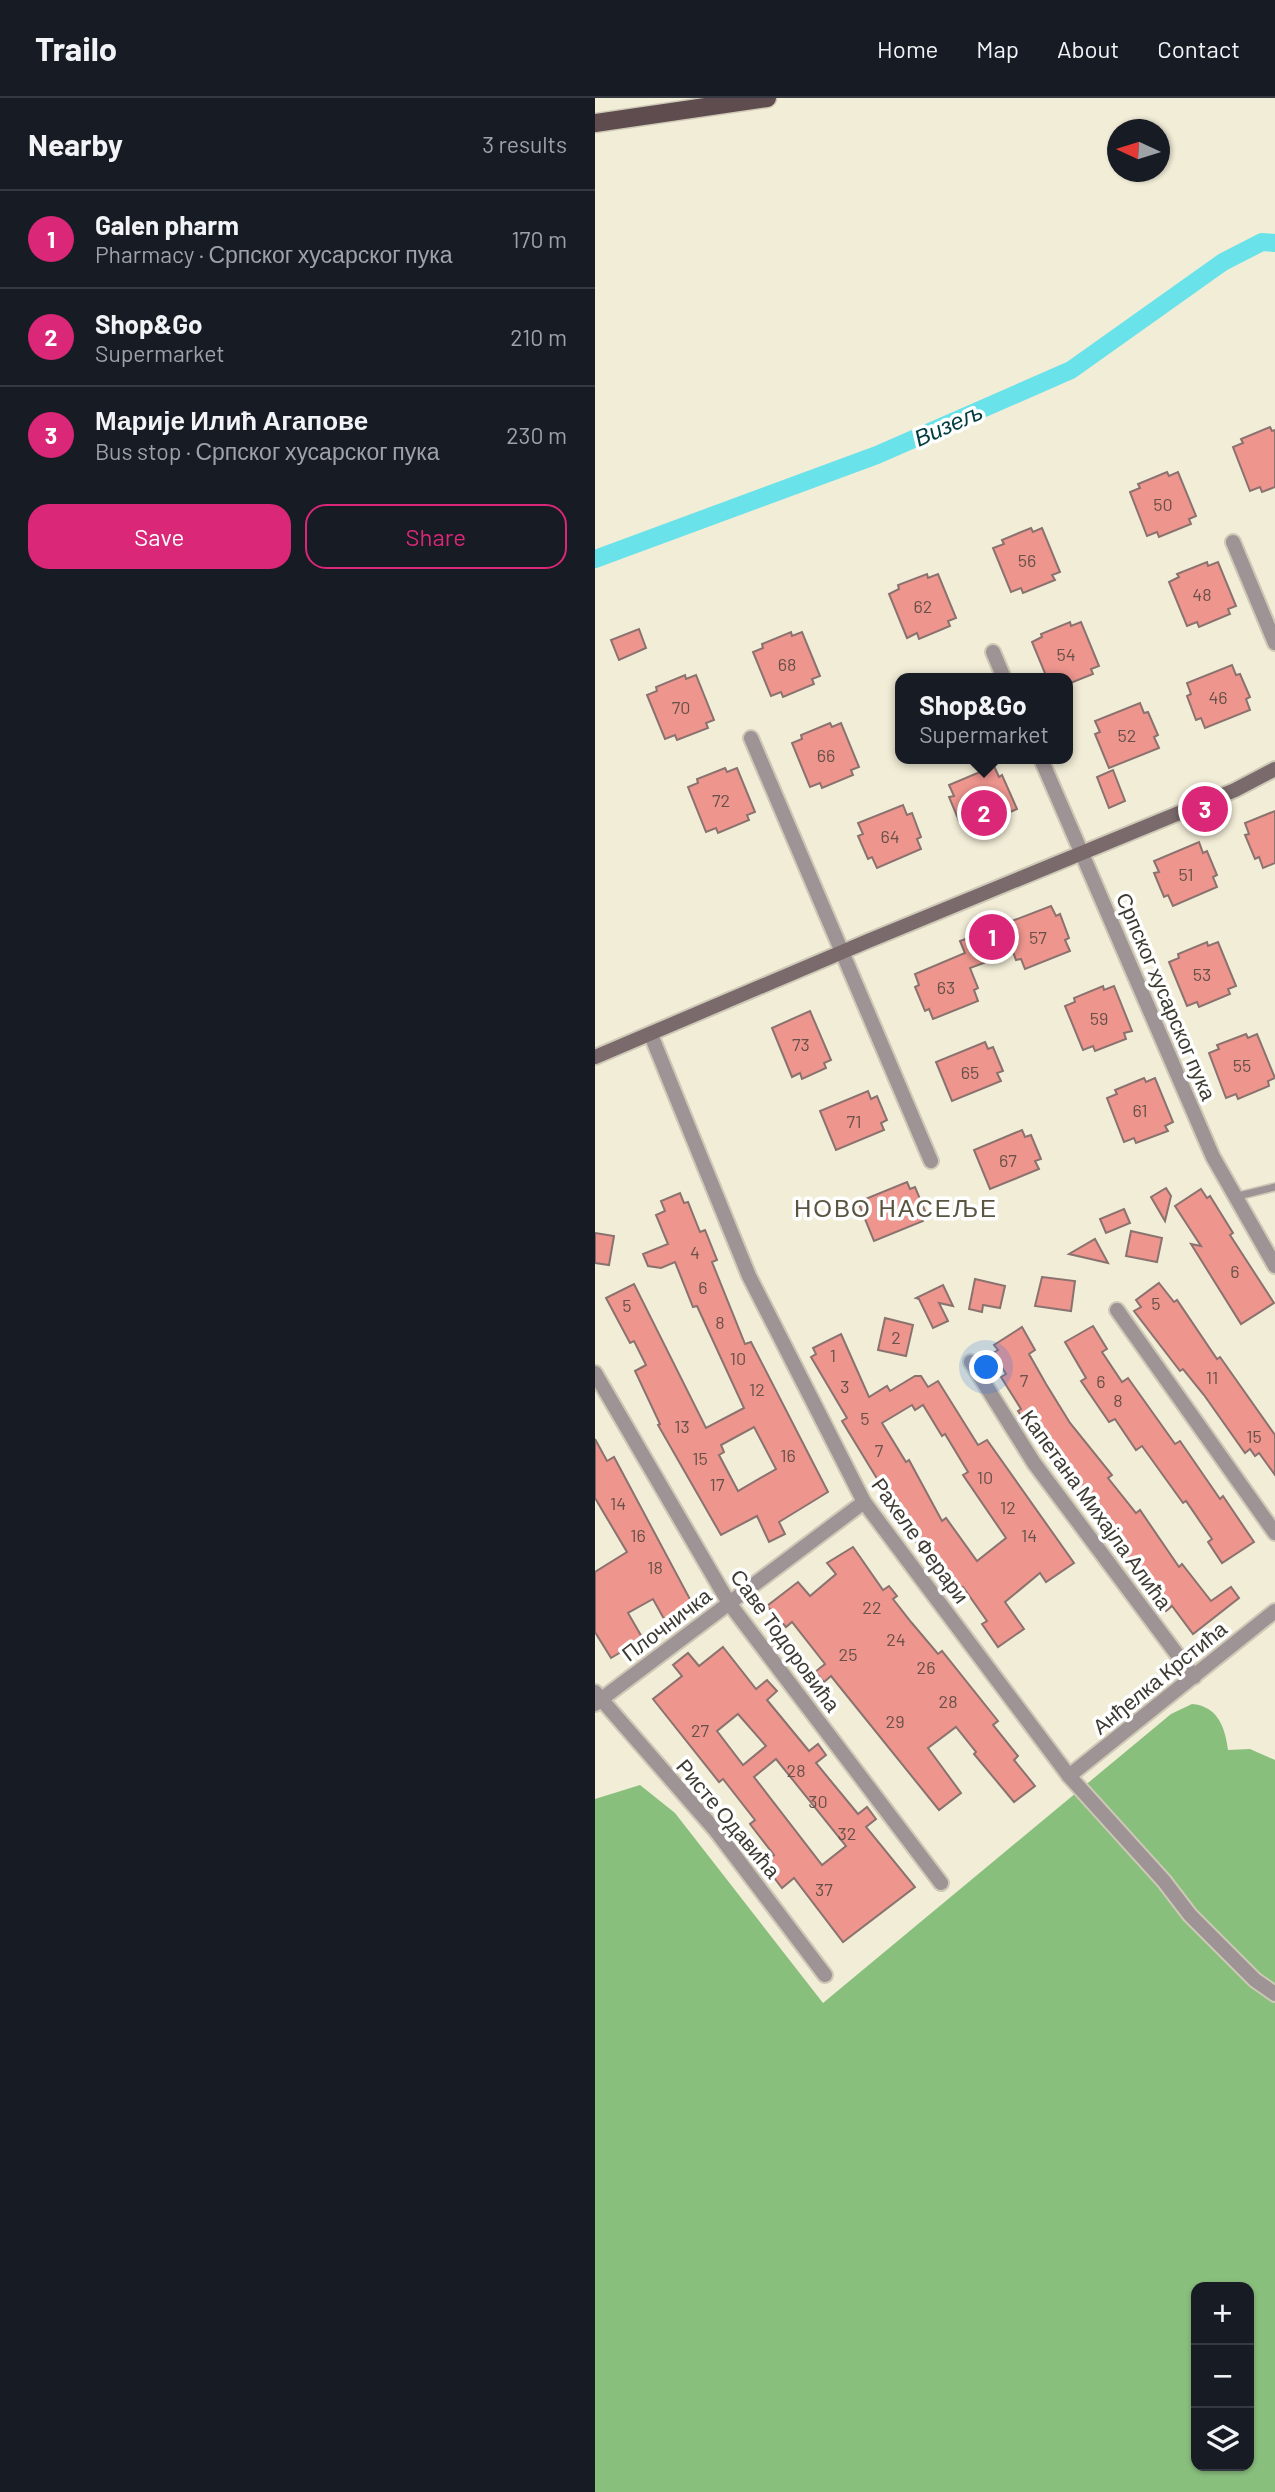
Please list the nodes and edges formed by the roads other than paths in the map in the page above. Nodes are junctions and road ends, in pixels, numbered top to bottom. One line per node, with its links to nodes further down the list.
1 (767, 98): 2 (main road)
2 (595, 123)
3 (1233, 541): 4 (street)
4 (1275, 643)
5 (993, 652): 6 (street)
6 (1003, 673)
7 (751, 738): 11 (street)
8 (1043, 764): 10 (street, Српског хусарског пука)
9 (1275, 769): 10 (street)
10 (1083, 852): 11 (street); 16 (street, Српског хусарског пука)
11 (842, 951): 12 (street); 14 (street)
12 (651, 1035): 13 (street); 21 (street, Рахеле Ферари)
13 (595, 1057)
14 (931, 1161)
15 (1275, 1186): 16 (lane)
16 (1233, 1197): 17 (street, Српског хусарског пука)
17 (1275, 1266)
18 (1117, 1310): 22 (street)
19 (971, 1362): 25 (street, Капетана Михајла Алића)
20 (595, 1373): 23 (street, Саве Тодоровића)
21 (864, 1502): 23 (street, Плочничка); 27 (street, Рахеле Ферари)
22 (1275, 1533)
23 (729, 1603): 26 (street, Плочничка); 28 (street, Саве Тодоровића)
24 (1275, 1611): 25 (street, Анђелка Крстића)
25 (1194, 1677): 27 (street, Анђелка Крстића)
26 (597, 1698): 29 (street, Ристе Одавића)
27 (1069, 1776): 30 (street, Рахеле Ферари)
28 (941, 1883)
29 (825, 1975)
30 (1275, 1994)

